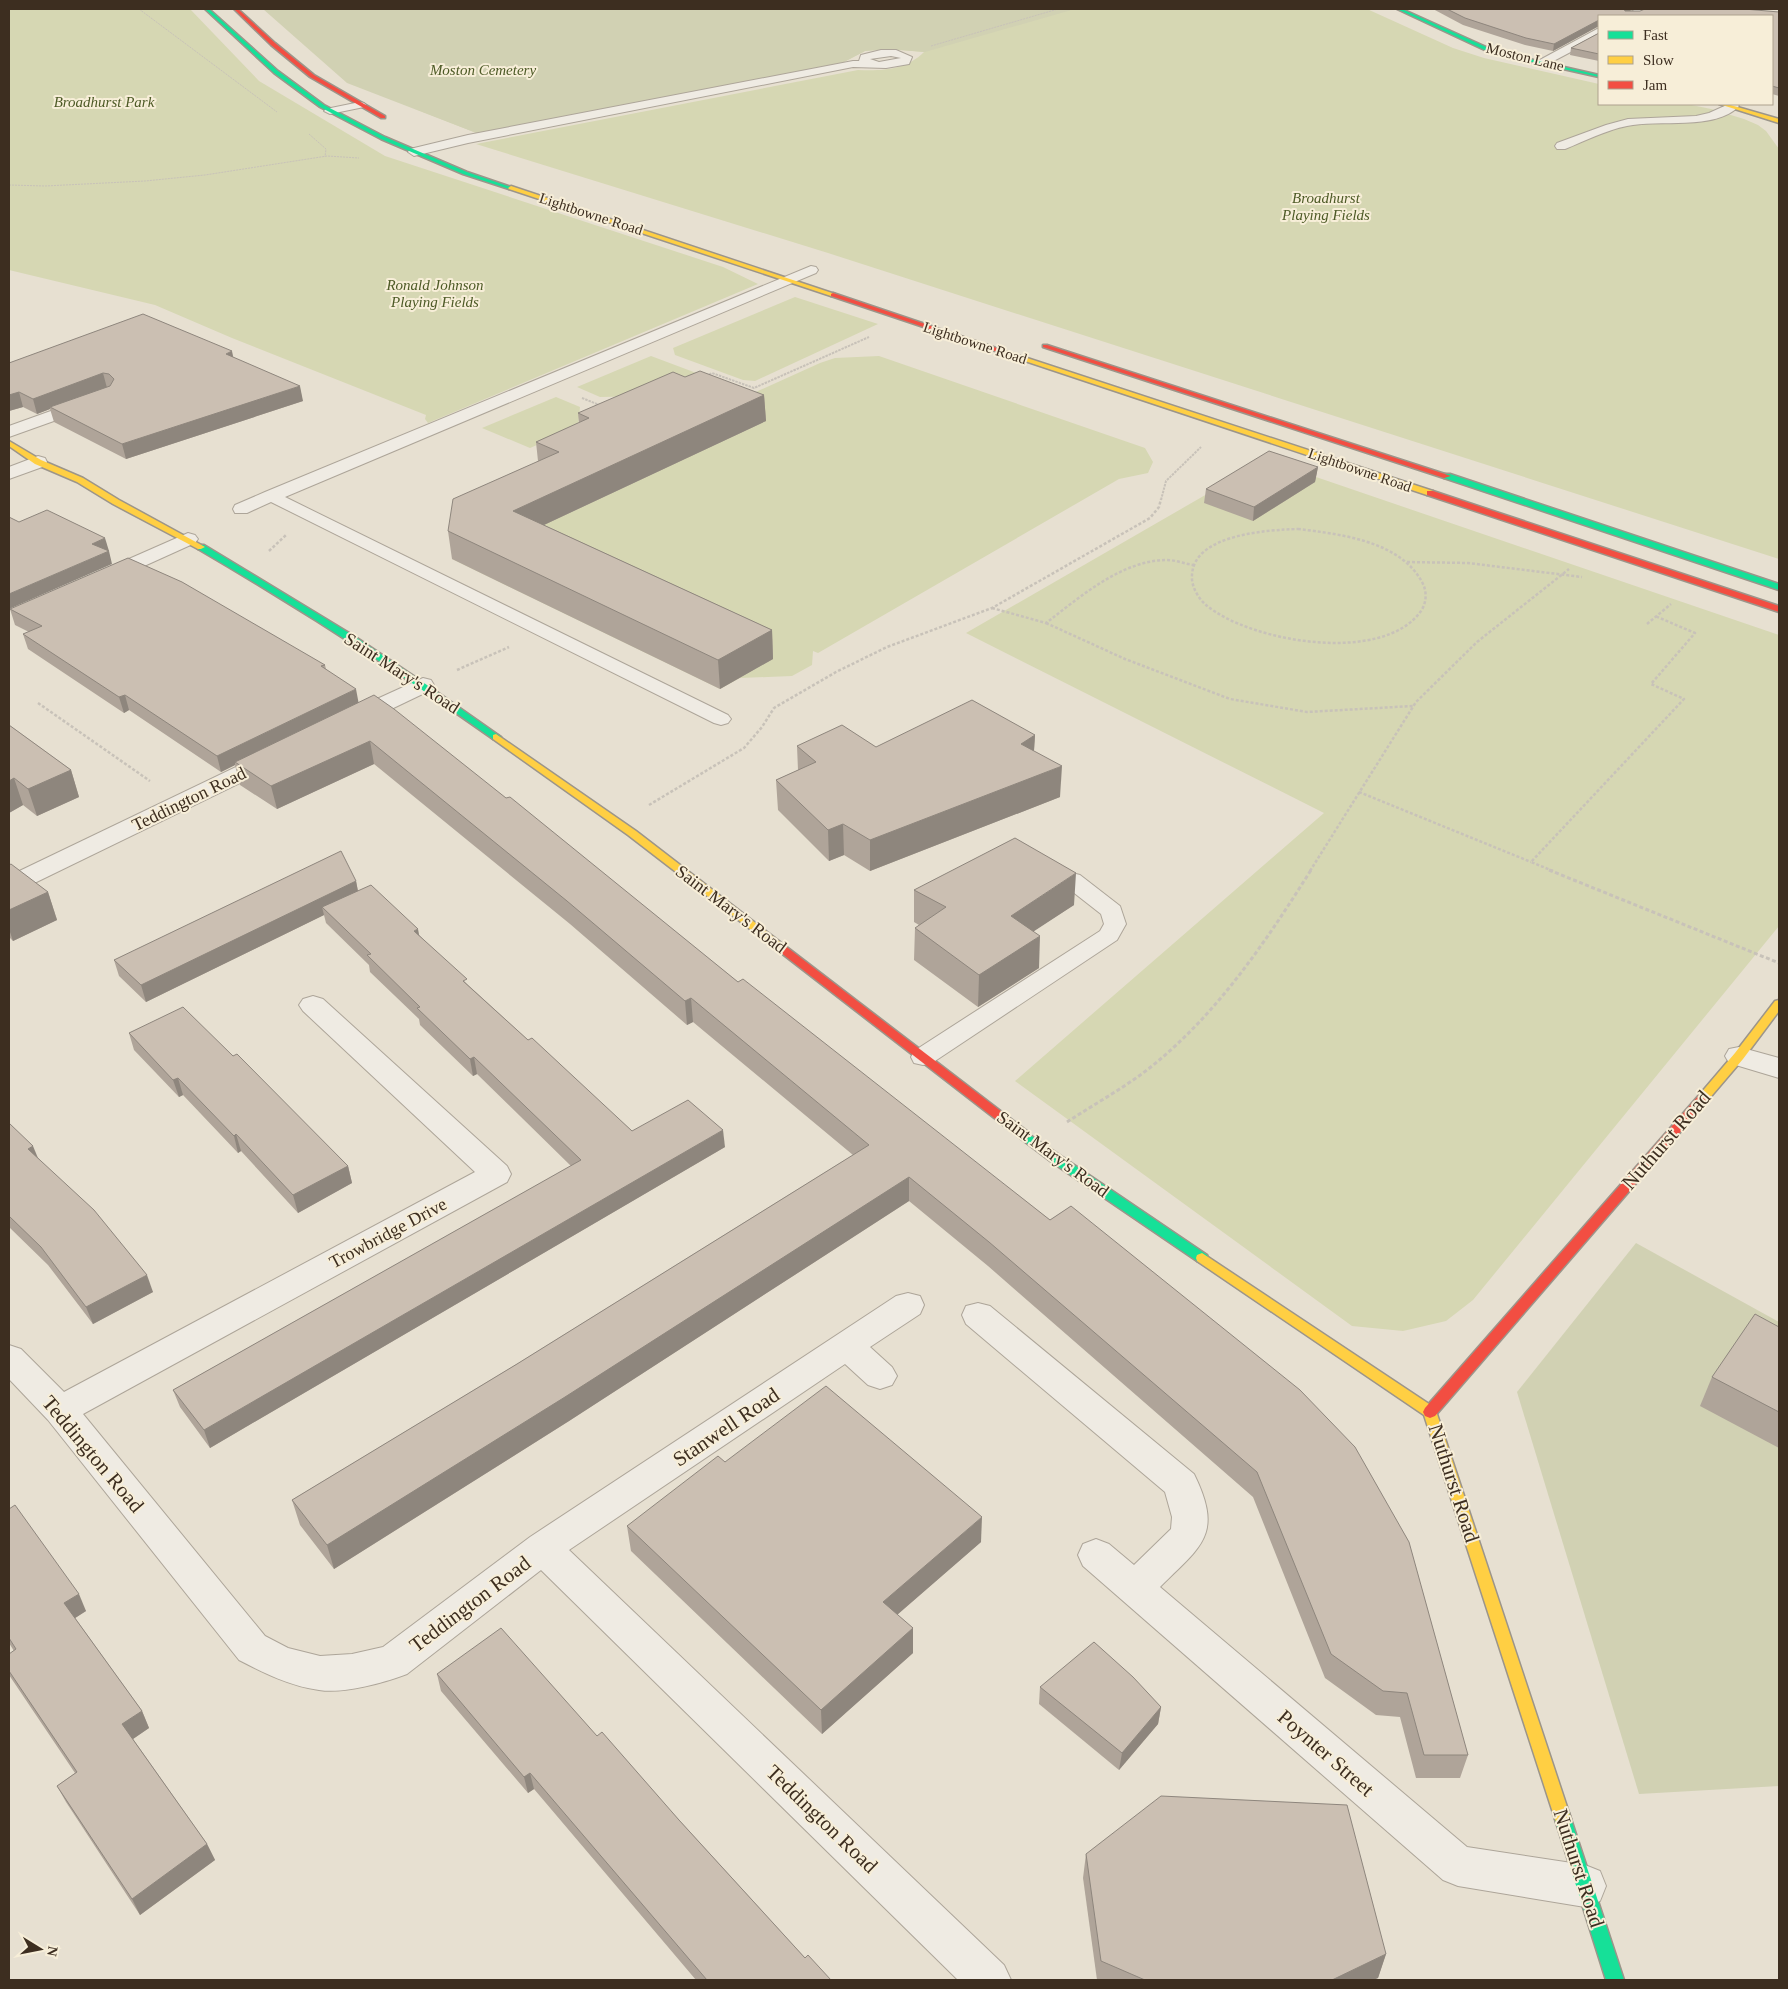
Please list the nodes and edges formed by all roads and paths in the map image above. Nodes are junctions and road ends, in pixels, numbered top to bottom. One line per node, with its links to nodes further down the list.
1 (139, 9): 15 (path)
2 (207, 9): 14 (main road, Lightbowne Road)
3 (236, 9): 13 (main road)
4 (1058, 9): 9 (path)
5 (1399, 9): 10 (main road, Moston Lane)
6 (1644, 9): 7 (street)
7 (1632, 15)
8 (1598, 33): 10 (street)
9 (902, 55): 20 (lane)
10 (1542, 62): 11 (main road, Moston Lane)
11 (1598, 76)
12 (1728, 105): 16 (main road); 21 (lane)
13 (360, 106): 14 (lane); 17 (main road)
14 (330, 111): 22 (main road, Lightbowne Road)
15 (280, 114)
16 (1778, 120)
17 (392, 122)
18 (304, 130): 24 (path)
19 (427, 137): 20 (main road)
20 (445, 144): 22 (lane); 23 (main road)
21 (1561, 146)
22 (414, 152): 24 (path); 28 (main road, Lightbowne Road)
23 (463, 152)
24 (325, 157): 25 (path)
25 (9, 184)
26 (792, 264): 27 (main road)
27 (816, 272): 28 (lane)
28 (789, 280): 33 (main road, Lightbowne Road); 38 (lane)
29 (875, 334): 31 (path)
30 (1035, 343): 46 (main road, Lightbowne Road)
31 (703, 377)
32 (107, 395): 34 (street)
33 (1231, 428): 47 (path); 48 (main road, Lightbowne Road)
34 (9, 432)
35 (9, 443): 36 (main road, Saint Mary's Road)
36 (38, 462): 37 (street); 40 (main road, Saint Mary's Road)
37 (9, 473)
38 (271, 496): 39 (lane); 55 (lane)
39 (241, 509)
40 (188, 539): 45 (street); 52 (main road, Saint Mary's Road)
41 (1406, 562): 42 (path); 42 (path); 43 (path)
42 (1194, 565): 50 (path)
43 (1563, 574): 44 (path); 54 (path)
44 (1587, 577)
45 (90, 583)
46 (1779, 587)
47 (992, 608): 50 (path); 60 (path)
48 (1779, 610)
49 (1655, 616): 61 (path)
50 (1046, 622): 54 (path)
51 (510, 646): 52 (path)
52 (423, 685): 56 (street); 60 (main road, Saint Mary's Road)
53 (38, 703): 59 (path)
54 (1413, 706): 58 (path)
55 (721, 719)
56 (334, 728)
57 (289, 750): 59 (street, Teddington Road)
58 (1359, 792): 61 (path); 70 (path)
59 (181, 803): 63 (street, Teddington Road)
60 (618, 824): 68 (main road, Saint Mary's Road)
61 (1531, 862): 64 (path)
62 (1072, 880): 68 (lane)
63 (9, 886)
64 (1779, 963)
65 (1779, 1004): 67 (main road, Nuthurst Road)
66 (313, 1005): 76 (street, Trowbridge Drive)
67 (1739, 1056): 69 (street); 77 (main road, Nuthurst Road)
68 (923, 1057): 70 (main road, Saint Mary's Road)
69 (1779, 1068)
70 (1036, 1143): 77 (main road, Saint Mary's Road)
71 (908, 1305): 73 (street, Stanwell Road)
72 (978, 1315): 80 (street)
73 (847, 1346): 75 (street); 78 (street, Stanwell Road)
74 (9, 1358): 76 (street, Teddington Road)
75 (880, 1376)
76 (60, 1410): 78 (street, Teddington Road)
77 (1430, 1412): 81 (main road, Nuthurst Road)
78 (543, 1548): 82 (street, Teddington Road)
79 (1096, 1555): 80 (street, Poynter Street)
80 (1135, 1588): 81 (street, Poynter Street)
81 (1585, 1886): 83 (main road, Nuthurst Road)
82 (989, 1980)
83 (1615, 1980)

